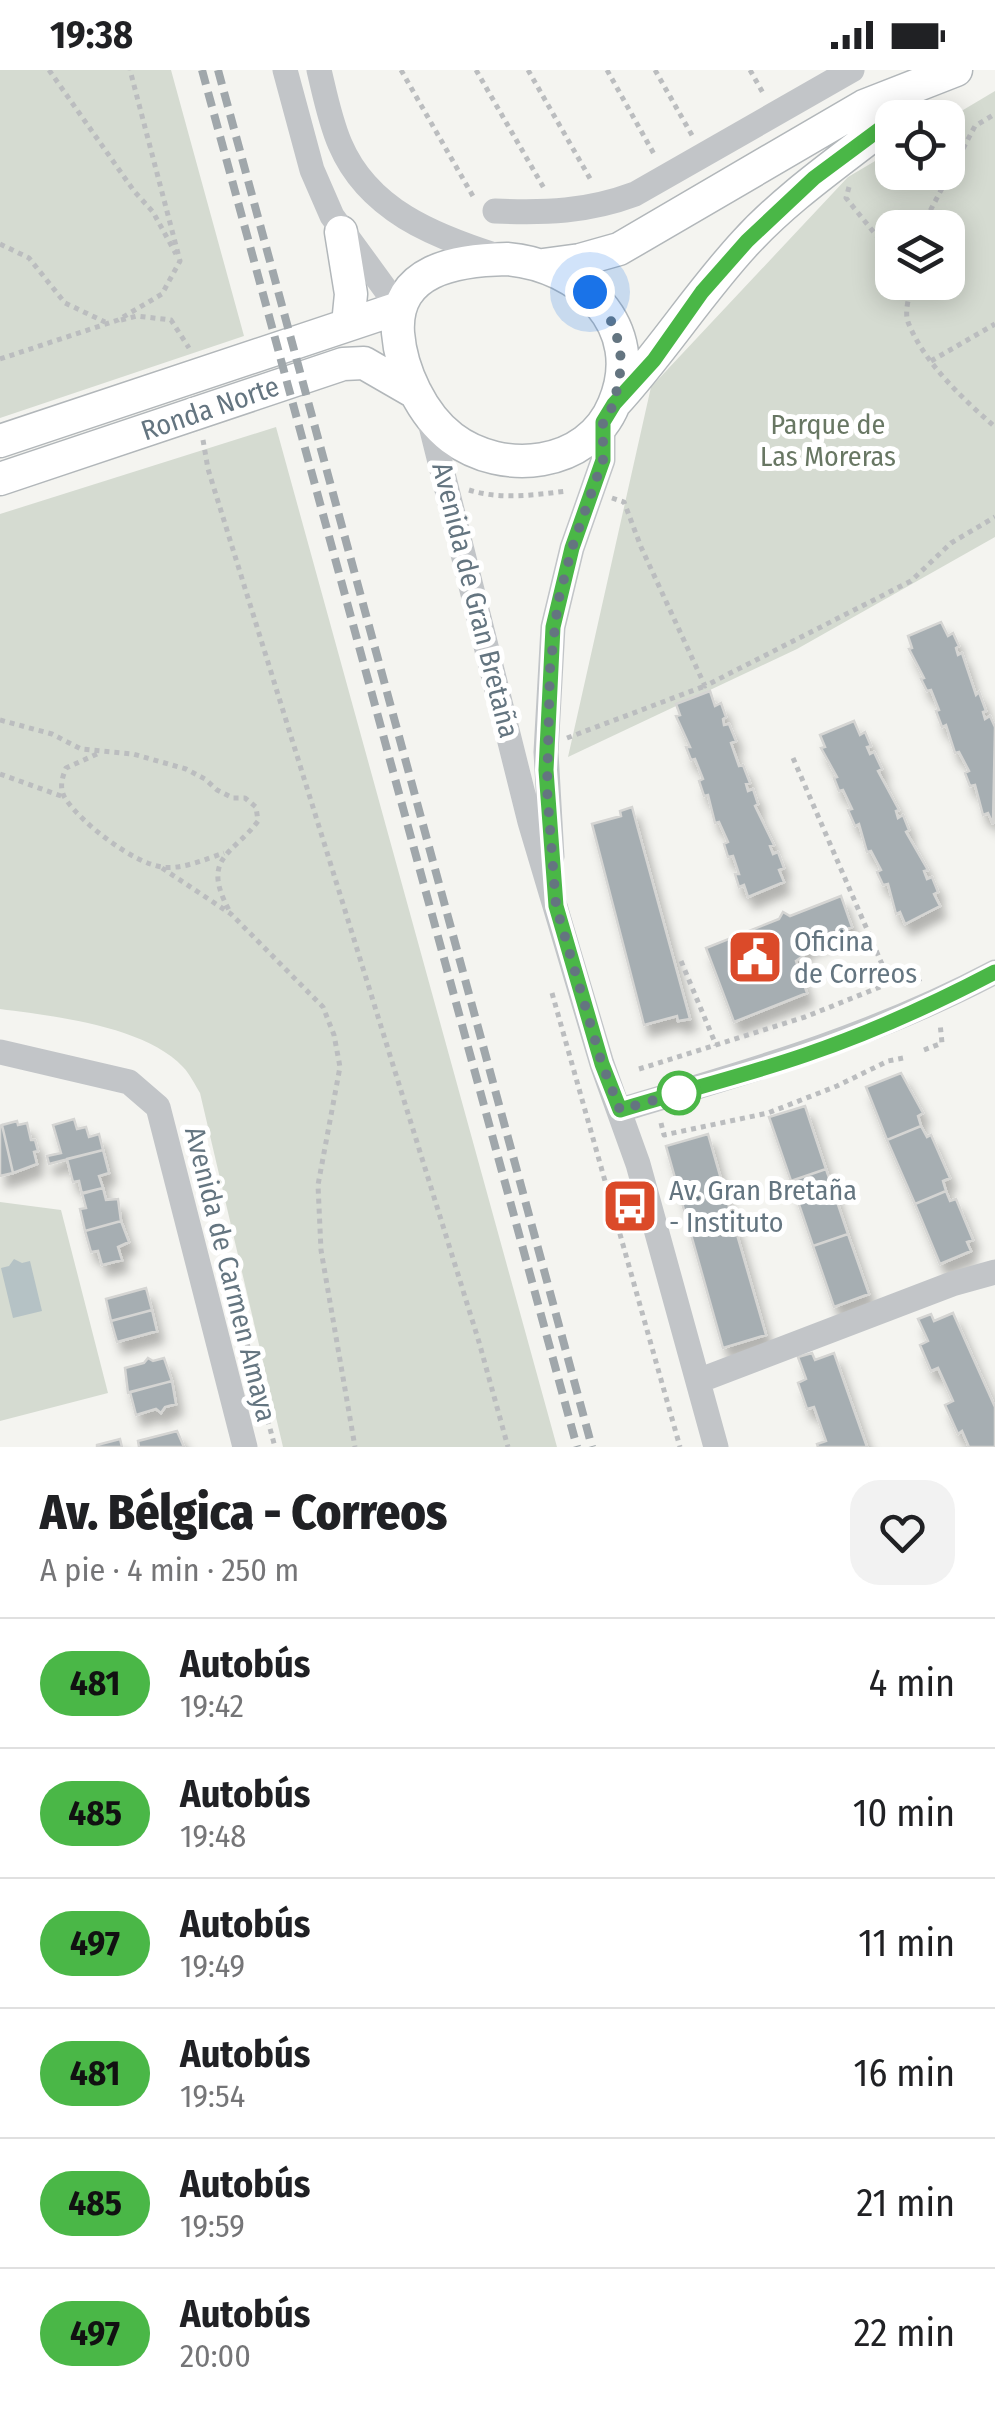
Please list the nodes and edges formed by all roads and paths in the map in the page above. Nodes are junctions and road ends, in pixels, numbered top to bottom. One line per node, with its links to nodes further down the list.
1 (50, 70): 28 (path)
2 (130, 70): 28 (path)
3 (285, 70): 24 (street)
4 (318, 70): 27 (street)
5 (400, 70): 23 (path)
6 (476, 70): 21 (path)
7 (528, 70): 20 (path)
8 (606, 70): 17 (path)
9 (655, 70): 16 (path)
10 (852, 70): 14 (street)
11 (956, 70): 12 (main road); 19 (main road)
12 (918, 100)
13 (995, 114): 22 (path)
14 (759, 125): 19 (street); 23 (street)
15 (875, 133): 39 (main road)
16 (699, 147)
17 (662, 168)
18 (850, 184): 25 (path)
19 (729, 186): 29 (main road)
20 (599, 194)
21 (554, 205)
22 (930, 210)
23 (489, 212)
24 (340, 232): 31 (street); 33 (main road)
25 (875, 234)
26 (0, 244): 32 (path)
27 (507, 259): 29 (main road); 31 (main road)
28 (180, 261): 32 (path)
29 (543, 265): 39 (main road)
30 (909, 300): 36 (path)
31 (398, 308): 33 (main road, Ronda Norte); 38 (main road)
32 (108, 324): 35 (path); 37 (path)
33 (348, 324): 37 (main road, Ronda Norte)
34 (995, 324): 36 (path)
35 (0, 359)
36 (931, 360): 40 (path)
37 (201, 373): 42 (main road, Ronda Norte)
38 (421, 401): 39 (main road); 43 (main road, Ronda Norte); 44 (street, Avenida de Gran Bretaña)
39 (609, 413): 45 (street, Avenida de Gran Bretaña)
40 (995, 428)
41 (202, 431): 72 (path)
42 (0, 441)
43 (0, 480)
44 (447, 482): 45 (path); 54 (street, Avenida de Gran Bretaña)
45 (592, 491): 46 (path); 54 (street, Avenida de Gran Bretaña)
46 (995, 517)
47 (0, 720): 48 (path)
48 (103, 752): 51 (path); 52 (path)
49 (793, 758): 59 (path)
50 (0, 774): 51 (path)
51 (64, 797): 53 (path)
52 (224, 853): 53 (path); 55 (path)
53 (162, 868): 55 (path)
54 (556, 906): 66 (street, Avenida de Gran Bretaña)
55 (230, 914): 71 (path)
56 (681, 960): 59 (path)
57 (995, 972): 66 (street)
58 (943, 1030): 60 (path)
59 (716, 1045): 64 (path)
60 (924, 1050)
61 (0, 1052): 70 (street, Avenida de Carmen Amaya)
62 (902, 1058): 67 (path)
63 (628, 1062): 64 (path)
64 (639, 1069): 65 (path)
65 (644, 1080)
66 (620, 1110): 69 (street, Avenida de Gran Bretaña)
67 (661, 1124)
68 (995, 1272): 69 (street)
69 (698, 1380): 73 (street, Avenida de Gran Bretaña)
70 (245, 1447)
71 (355, 1447)
72 (508, 1447)
73 (716, 1447)

